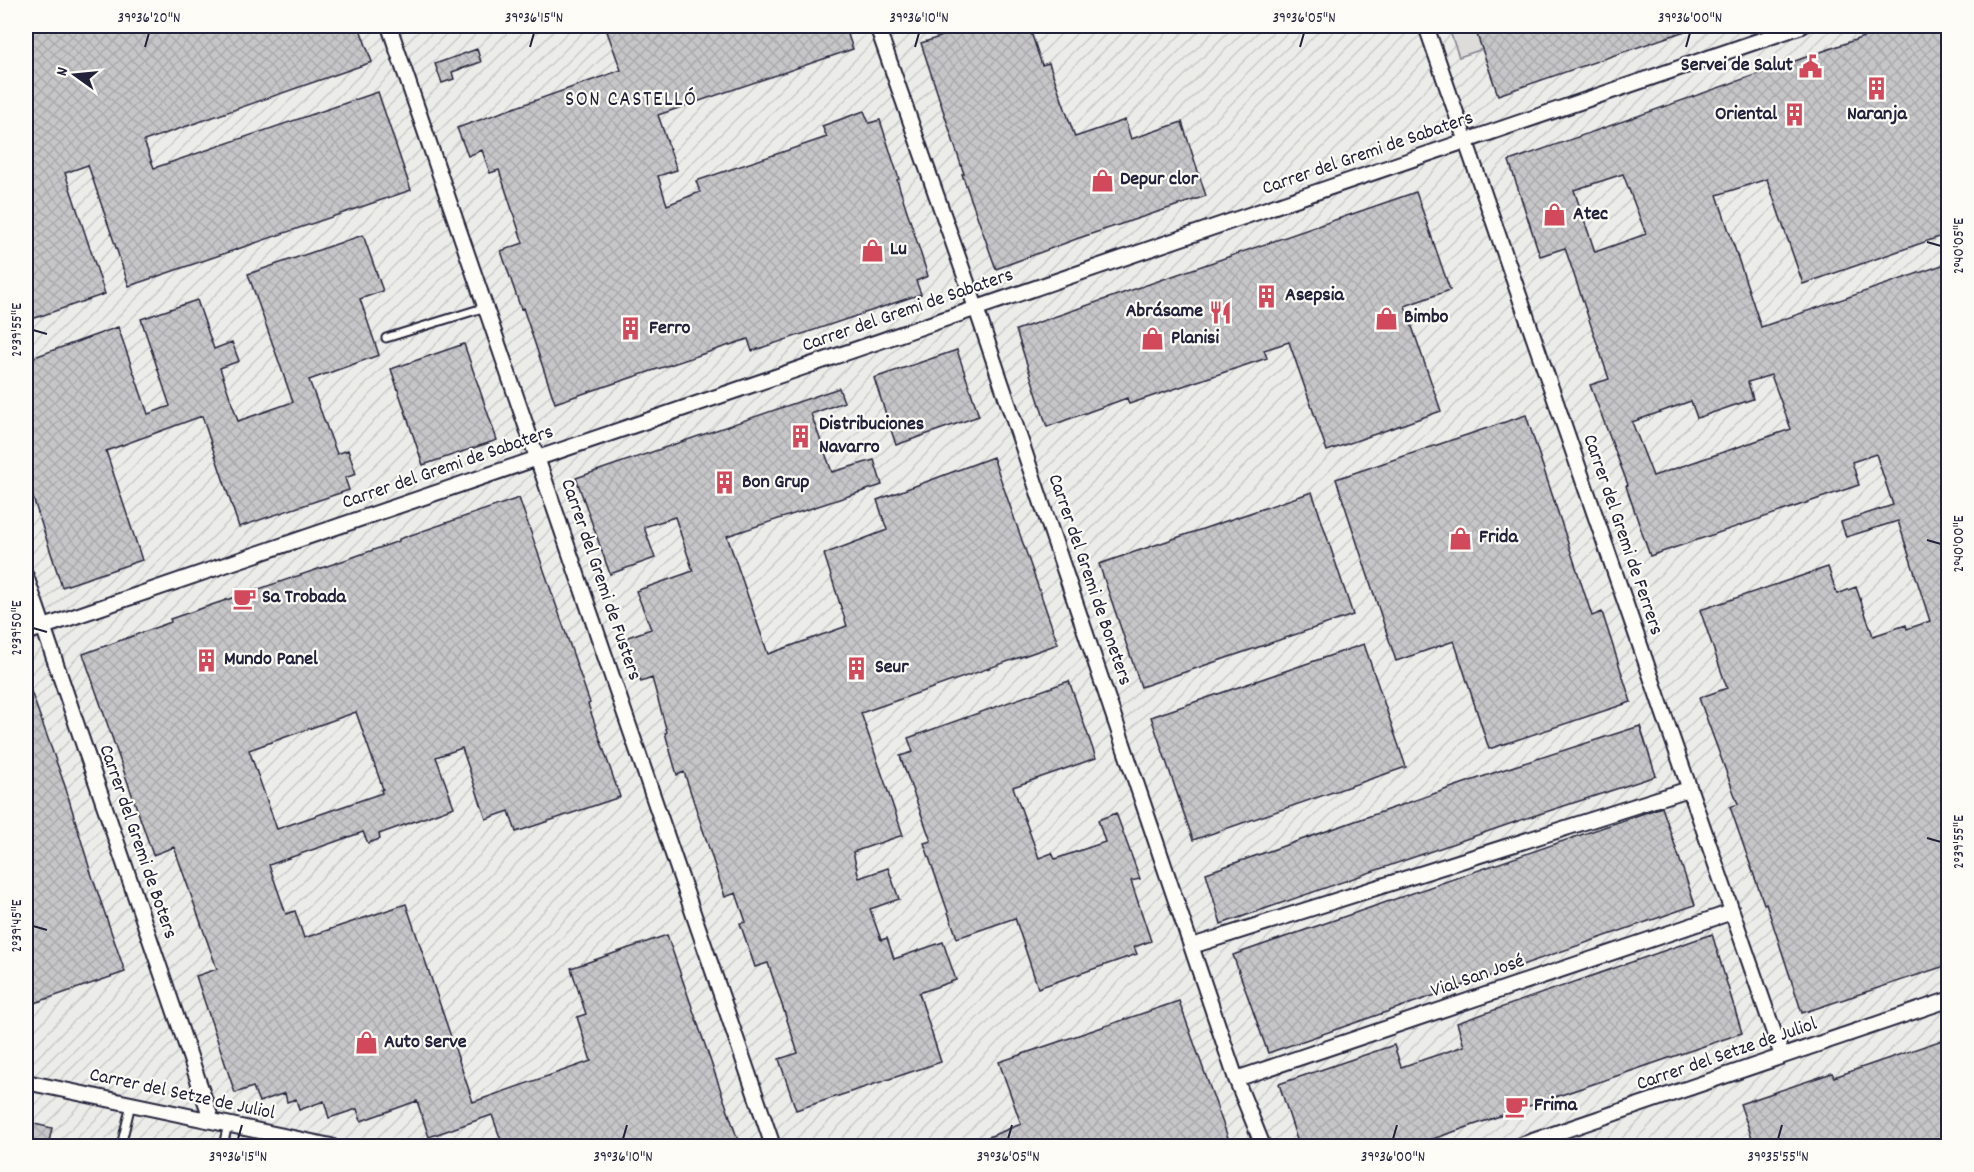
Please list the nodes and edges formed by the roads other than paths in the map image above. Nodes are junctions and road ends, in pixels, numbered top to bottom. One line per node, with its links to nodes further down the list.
1 (389, 26): 6 (street, Carrer del Gremi de Fusters)
2 (877, 26): 7 (street, Carrer del Gremi de Boneters)
3 (1426, 26): 5 (street, Carrer del Gremi de Ferrers)
4 (1802, 26): 5 (street, Carrer del Gremi de Sabaters)
5 (1466, 140): 7 (street, Carrer del Gremi de Sabaters); 13 (street, Carrer del Gremi de Ferrers)
6 (486, 307): 8 (lane); 9 (street, Carrer del Gremi de Fusters)
7 (976, 308): 9 (street, Carrer del Gremi de Sabaters); 15 (street, Carrer del Gremi de Boneters)
8 (386, 338)
9 (537, 458): 11 (street, Carrer del Gremi de Sabaters); 26 (street, Carrer del Gremi de Fusters)
10 (26, 576): 11 (street, Carrer del Gremi de Boters)
11 (43, 627): 12 (street, Carrer del Gremi de Sabaters); 21 (street, Carrer del Gremi de Boters)
12 (26, 633)
13 (1689, 789): 14 (street, Carrer del Gremi de Ferrers); 15 (street)
14 (1732, 912): 17 (street, Carrer del Gremi de Ferrers); 18 (street, Vial San José)
15 (1192, 946): 18 (street, Carrer del Gremi de Boneters)
16 (1948, 1000): 17 (street, Carrer del Setze de Juliol)
17 (1782, 1056): 28 (street, Carrer del Setze de Juliol)
18 (1236, 1079): 27 (street, Carrer del Gremi de Boneters)
19 (26, 1082): 20 (street, Carrer del Setze de Juliol)
20 (131, 1104): 21 (street, Carrer del Setze de Juliol); 23 (lane)
21 (212, 1121): 22 (street, Carrer del Setze de Juliol)
22 (228, 1124): 24 (lane); 25 (street, Carrer del Setze de Juliol)
23 (121, 1146)
24 (223, 1146)
25 (331, 1146)
26 (773, 1146)
27 (1263, 1146)
28 (1522, 1146)

